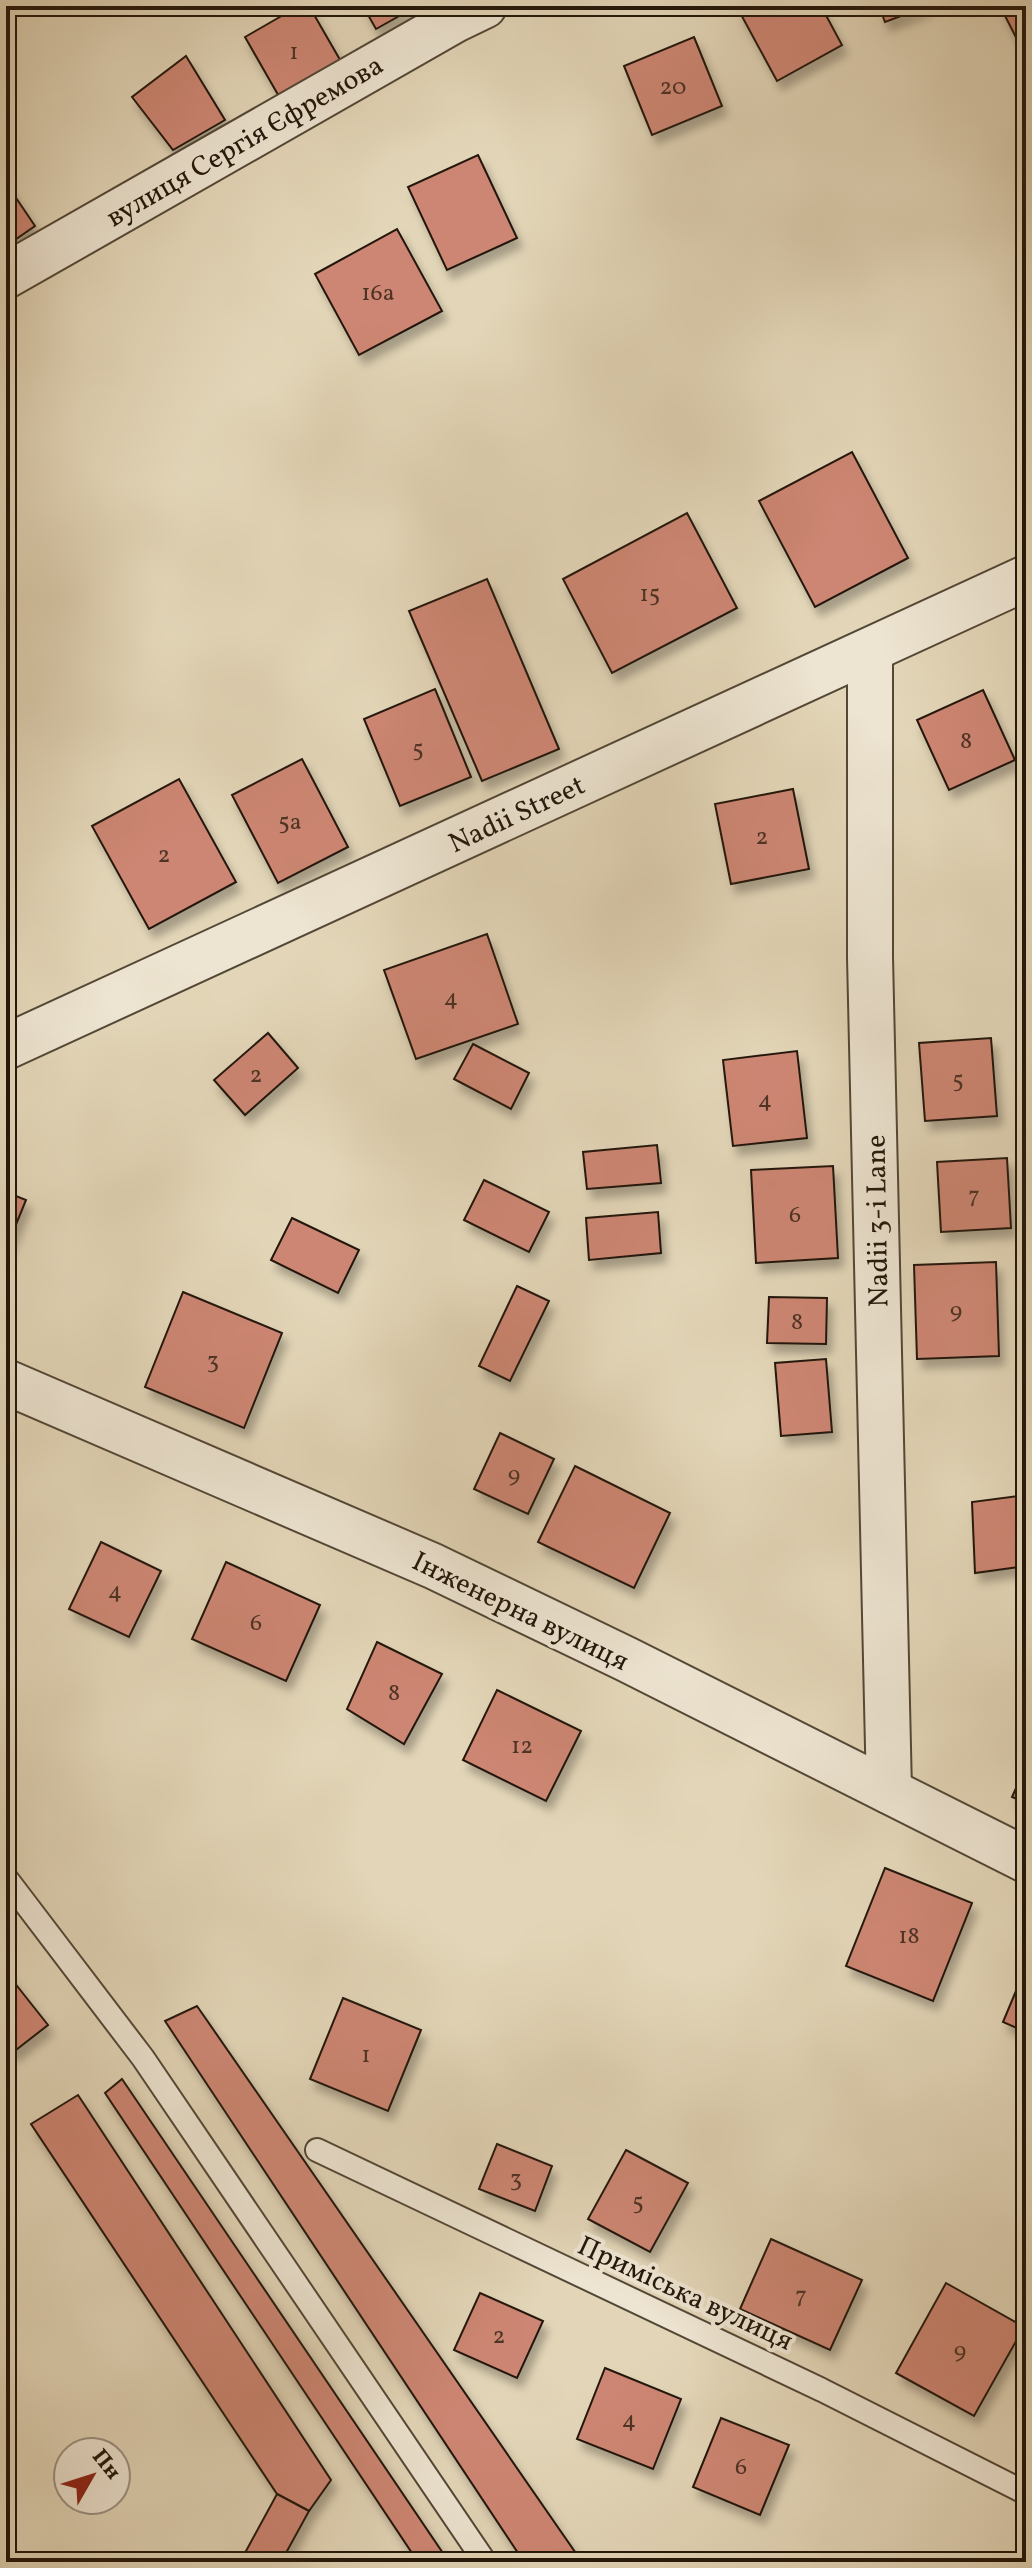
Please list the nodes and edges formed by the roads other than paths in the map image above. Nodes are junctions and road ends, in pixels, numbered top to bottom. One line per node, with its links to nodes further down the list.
1 (484, 6): 2 (street, вулиця Сергія Єфремова)
2 (6, 276)
3 (1026, 578): 4 (street, Nadii Street)
4 (870, 651): 5 (street, Nadii Street); 7 (street, Nadii 3-i Lane)
5 (6, 1047)
6 (6, 1382): 7 (street, Інженерна вулиця)
7 (889, 1791): 8 (street, Інженерна вулиця)
8 (1026, 1860)
9 (6, 1878): 12 (lane)
10 (317, 2150): 11 (lane, Приміська вулиця)
11 (1026, 2493)
12 (485, 2562)

